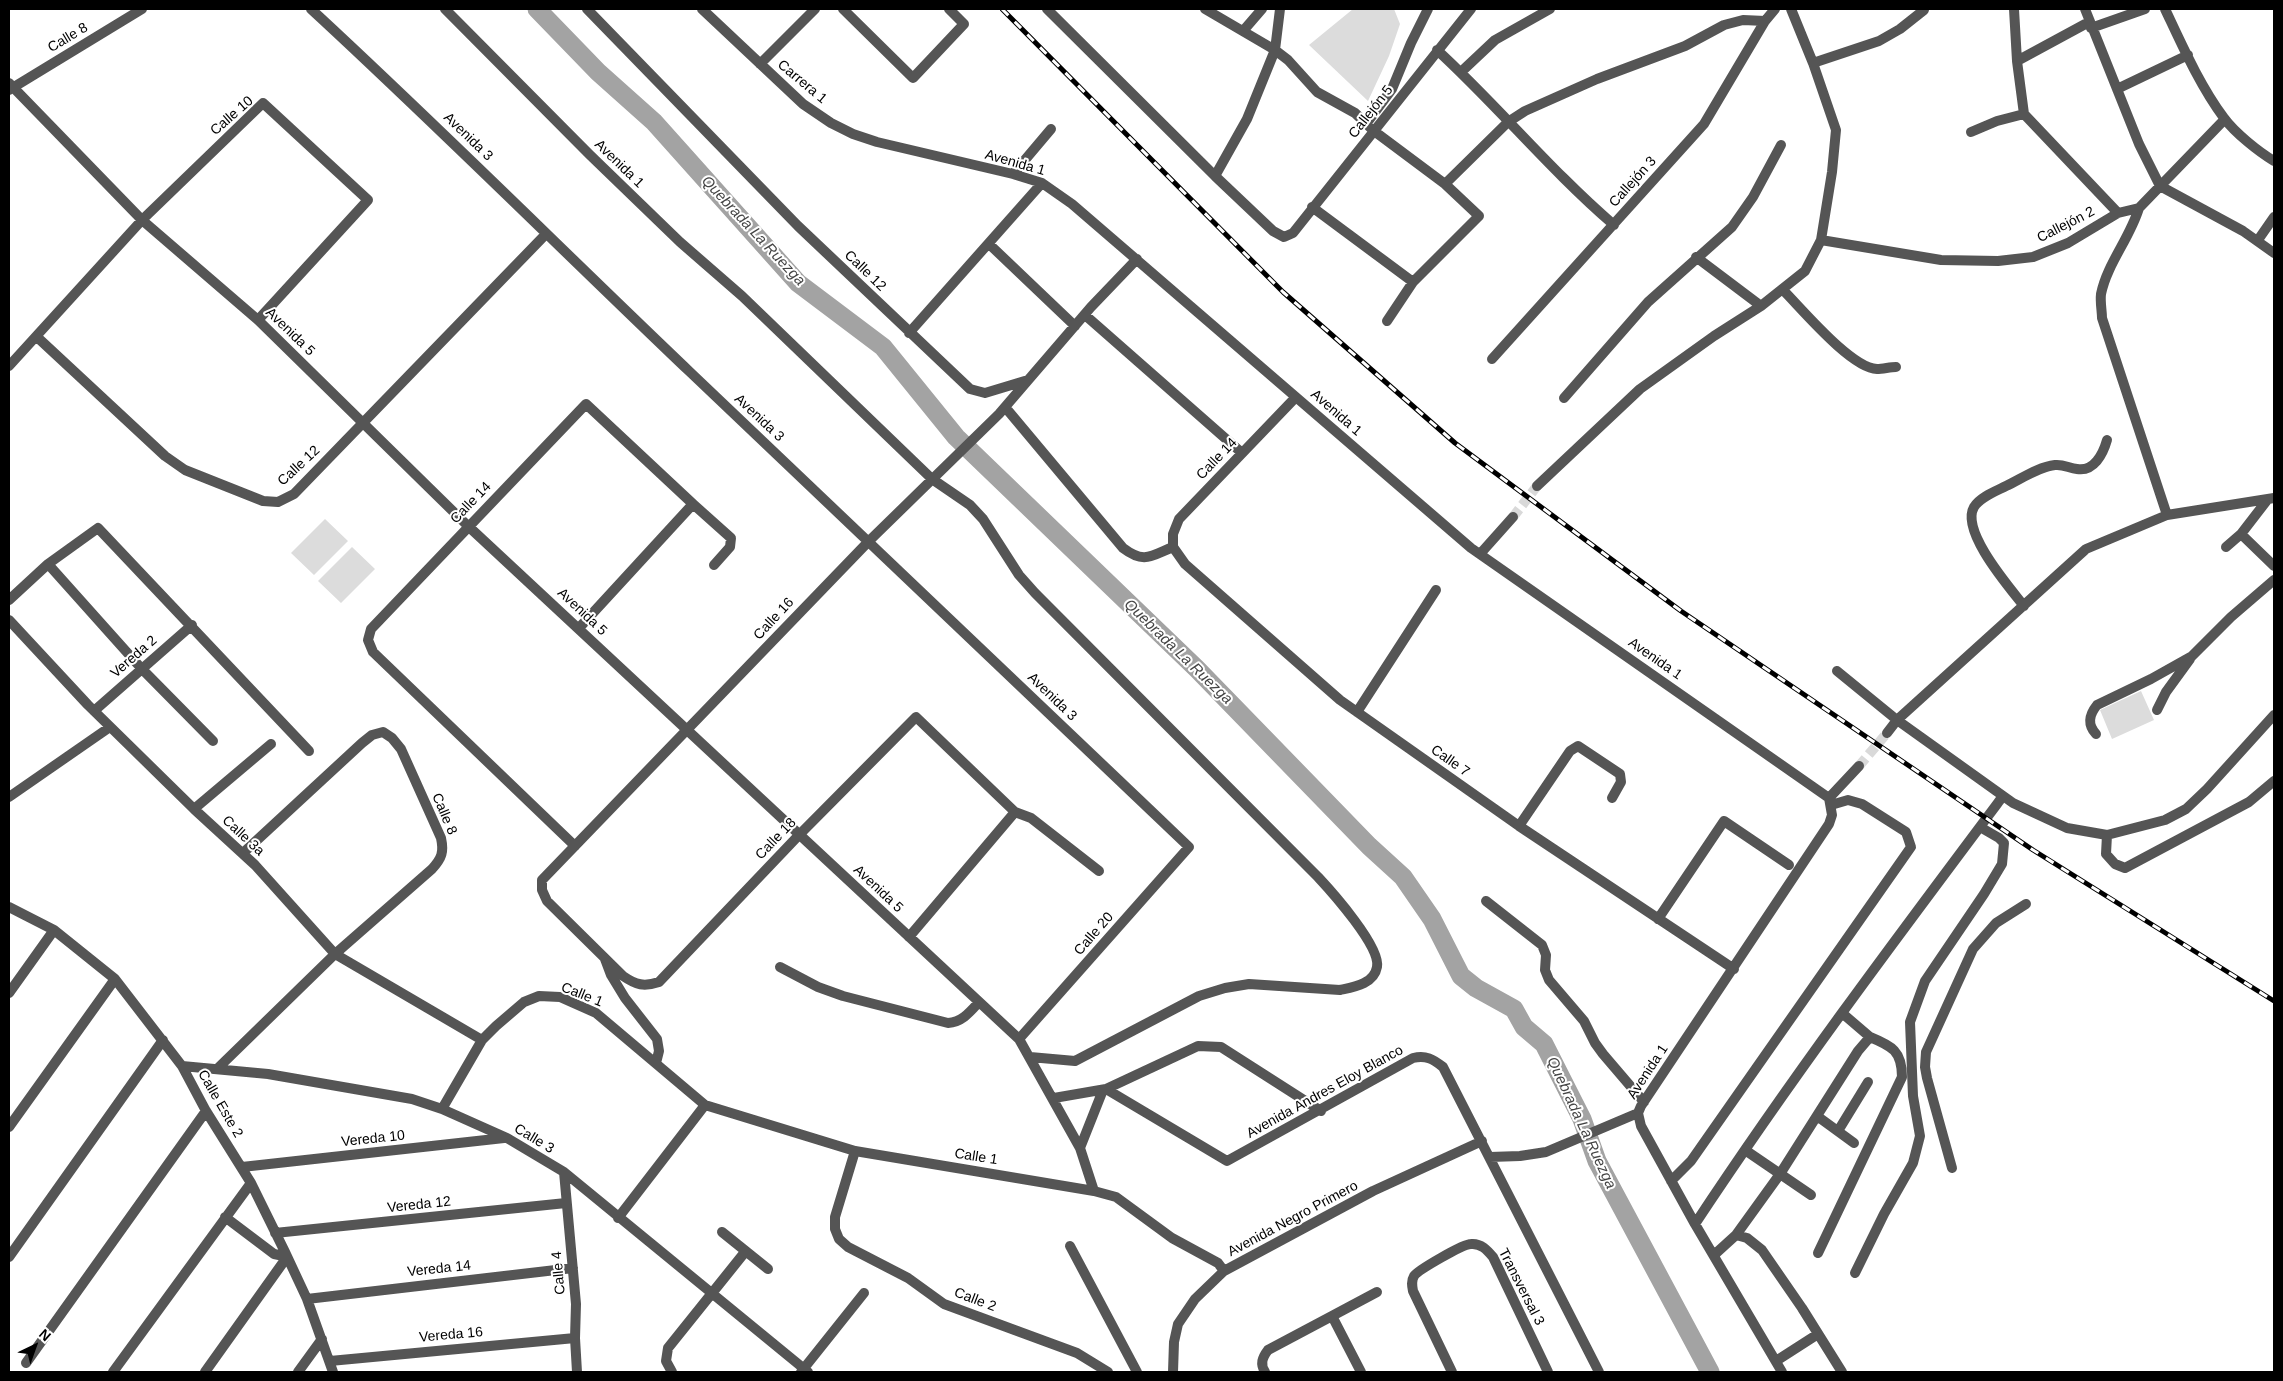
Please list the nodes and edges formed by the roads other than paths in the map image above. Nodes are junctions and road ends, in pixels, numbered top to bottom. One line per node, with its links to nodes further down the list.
1 (142, 9): 33 (street, Calle 8)
2 (311, 9): 55 (street, Avenida 3)
3 (445, 9): 81 (street, Avenida 1)
4 (587, 9): 69 (street, Calle 12)
5 (702, 9): 31 (street, Carrera 1)
6 (815, 9): 31 (street)
7 (843, 9): 8 (street)
8 (949, 9)
9 (1047, 9): 45 (street)
10 (1205, 9): 25 (street)
11 (1262, 9): 25 (street)
12 (1280, 9): 26 (street)
13 (1428, 9): 38 (street)
14 (1471, 9): 27 (street, Callejón 5)
15 (1550, 9): 32 (street)
16 (1775, 9): 23 (street, Callejón 3)
17 (1791, 9): 30 (street)
18 (2014, 9): 29 (street)
19 (2085, 9): 24 (street)
20 (2145, 9): 24 (street)
21 (2165, 9): 28 (street)
22 (1924, 10): 30 (street)
23 (1765, 21): 37 (street); 54 (street, Callejón 3)
24 (2090, 25): 29 (street); 34 (street)
25 (1243, 31): 26 (street)
26 (1274, 50): 38 (street); 45 (street)
27 (1437, 50): 32 (street); 38 (street, Callejón 5)
28 (2188, 55): 34 (street); 36 (street)
29 (2017, 61): 35 (street)
30 (1813, 63): 56 (street)
31 (760, 64): 42 (street, Carrera 1)
32 (1461, 72): 37 (street)
33 (10, 87): 53 (street, Avenida 5)
34 (2117, 89): 48 (street)
35 (2024, 114): 40 (street); 51 (street)
36 (2225, 119): 43 (street); 48 (street)
37 (1508, 122): 47 (street); 54 (street)
38 (1370, 127): 47 (street); 49 (street, Callejón 5)
39 (1052, 130): 44 (street)
40 (1972, 132)
41 (1781, 145): 60 (street)
42 (931, 156): 44 (street, Avenida 1)
43 (2274, 161)
44 (1013, 174): 46 (street, Avenida 1)
45 (1214, 176): 49 (street, Callejón 5)
46 (1042, 183): 58 (street); 61 (street, Avenida 1)
47 (1444, 184): 62 (street)
48 (2160, 186): 50 (street); 57 (street)
49 (1312, 207): 62 (street)
50 (2139, 208): 51 (street, Callejón 2); 85 (street)
51 (2118, 214): 56 (street, Callejón 2)
52 (2274, 217): 57 (street)
53 (142, 220): 66 (street, Avenida 5); 66 (street, Calle 10); 70 (street, Calle 10)
54 (1614, 224): 71 (street, Callejón 3)
55 (546, 234): 78 (street, Calle 12); 89 (street, Avenida 3)
56 (1821, 240): 63 (street)
57 (2258, 240): 59 (street)
58 (989, 244): 68 (street); 69 (street)
59 (2274, 253)
60 (1696, 257): 64 (street); 76 (street)
61 (1137, 259): 65 (street); 75 (street, Avenida 1)
62 (1413, 282): 67 (street)
63 (1783, 290): 64 (street); 73 (street)
64 (1761, 306): 82 (street)
65 (1085, 315): 68 (street); 80 (street)
66 (258, 320): 78 (street, Avenida 5)
67 (1388, 321)
68 (1075, 326): 74 (street)
69 (909, 332): 74 (street, Calle 12)
70 (36, 337): 72 (street, Calle 10); 78 (street, Calle 12)
71 (1492, 359)
72 (9, 366)
73 (1896, 367)
74 (1028, 380): 77 (street, Calle 16)
75 (1296, 397): 80 (street, Calle 14); 92 (street, Avenida 1)
76 (1564, 398)
77 (1002, 410): 81 (street, Calle 16); 90 (street)
78 (363, 422): 87 (street, Avenida 5)
79 (2107, 440): 99 (street)
80 (1242, 453): 90 (street, Calle 14)
81 (932, 478): 89 (street, Calle 16); 153 (street, Avenida 1)
82 (1537, 486)
83 (2271, 498): 85 (street); 88 (street)
84 (693, 504): 87 (street, Calle 14); 94 (street); 102 (street)
85 (2167, 514): 99 (street)
86 (1513, 517): 92 (street)
87 (468, 526): 102 (street, Avenida 5); 130 (street, Calle 14)
88 (2240, 534): 91 (street); 95 (street)
89 (869, 541): 112 (street, Calle 16); 131 (street, Avenida 3)
90 (1173, 547): 108 (street, Calle 7)
91 (2226, 547)
92 (1480, 554): 123 (street, Avenida 1)
93 (48, 564): 98 (street); 101 (street); 104 (street)
94 (714, 565)
95 (2274, 566)
96 (2274, 580): 103 (street)
97 (1436, 590): 108 (street)
98 (9, 600)
99 (2024, 606): 110 (street)
100 (9, 620): 107 (street, Calle 3a)
101 (192, 625): 104 (street, Vereda 2); 117 (street)
102 (579, 628): 112 (street, Avenida 5)
103 (2192, 656): 106 (street); 114 (street)
104 (141, 668): 107 (street, Vereda 2); 115 (street)
105 (1837, 671): 110 (street)
106 (2157, 710)
107 (94, 712): 111 (street, Calle 3a)
108 (1358, 712): 126 (street, Calle 7)
109 (2273, 718): 129 (street)
110 (1897, 720): 113 (street); 120 (street)
111 (110, 727): 121 (street); 124 (street, Calle 3a)
112 (688, 731): 128 (street, Avenida 5); 130 (street, Calle 16)
113 (1887, 733)
114 (2096, 734)
115 (213, 741)
116 (271, 744): 124 (street)
117 (309, 751)
118 (1860, 766): 123 (street)
119 (2274, 781): 129 (street)
120 (2004, 796): 127 (street); 129 (street)
121 (9, 797)
122 (1612, 798): 126 (street)
123 (1830, 801): 144 (street, Avenida 1); 182 (street)
124 (194, 809): 132 (street, Calle 3a)
125 (1016, 812): 128 (street, Calle 18); 134 (street); 140 (street)
126 (1519, 826): 138 (street, Calle 7)
127 (1980, 827): 148 (street); 157 (street)
128 (799, 834): 140 (street, Avenida 5); 142 (street, Calle 18)
129 (2107, 835)
130 (575, 846): 142 (street, Calle 16)
131 (1189, 847): 150 (street, Calle 20)
132 (243, 853): 141 (street, Calle 3a); 141 (street, Calle 8)
133 (1789, 865): 138 (street)
134 (1099, 870)
135 (1486, 901): 162 (street)
136 (2026, 904): 158 (street)
137 (9, 907): 139 (street, Calle Este 2)
138 (1658, 918): 144 (street, Calle 7)
139 (54, 930): 145 (street, Calle Este 2); 146 (street)
140 (909, 936): 147 (street, Avenida 5)
141 (335, 954): 152 (street, Calle 3a); 156 (street, Calle 8)
142 (604, 955): 154 (street)
143 (780, 968): 147 (street)
144 (1734, 969): 162 (street, Avenida 1)
145 (115, 979): 151 (street, Calle Este 2); 169 (street)
146 (9, 993)
147 (979, 1002): 150 (street, Avenida 5)
148 (1842, 1013): 149 (street); 175 (street)
149 (1870, 1036): 157 (street); 168 (street)
150 (1019, 1039): 153 (street, Avenida 5)
151 (163, 1040): 155 (street, Calle Este 2); 198 (street)
152 (482, 1040): 154 (street, Calle 1); 164 (street, Calle 1)
153 (1030, 1057): 161 (street, Avenida 5)
154 (656, 1063): 163 (street, Calle 1)
155 (182, 1066): 156 (street, Calle 3); 165 (street, Calle Este 2)
156 (218, 1069): 164 (street, Calle 3)
157 (1907, 1078): 158 (street); 195 (street); 202 (street)
158 (1927, 1078): 179 (street)
159 (1868, 1082): 170 (street)
160 (1105, 1090): 161 (street); 166 (street); 166 (street, Avenida Andres Eloy Blanco); 174 (street)
161 (1054, 1098): 174 (street, Avenida 5)
162 (1644, 1102): 167 (street, Avenida 1)
163 (705, 1105): 176 (street, Calle 1); 188 (street)
164 (442, 1109): 171 (street, Calle 3)
165 (206, 1111): 178 (street, Calle Este 2); 213 (street)
166 (1321, 1111): 172 (street, Avenida Andres Eloy Blanco)
167 (1638, 1113): 177 (street); 182 (street, Avenida 1)
168 (1817, 1116): 170 (street); 181 (street)
169 (9, 1127)
170 (1838, 1131): 173 (street)
171 (506, 1138): 178 (street, Vereda 10); 180 (street, Calle 3)
172 (1482, 1140): 177 (street, Avenida Andres Eloy Blanco); 201 (street, Avenida Negro Primero)
173 (1854, 1142)
174 (1080, 1148): 184 (street, Avenida 5)
175 (1745, 1150): 181 (street); 189 (street)
176 (855, 1151): 184 (street, Calle 1); 221 (street, Calle 2)
177 (1490, 1157): 228 (street, Avenida Andres Eloy Blanco)
178 (242, 1167): 183 (street, Calle Este 2)
179 (1952, 1168)
180 (564, 1172): 186 (street, Calle 4); 188 (street, Calle 3)
181 (1780, 1174): 185 (street); 192 (street)
182 (1671, 1181): 189 (street, Avenida 1)
183 (251, 1183): 187 (street); 191 (street, Calle Este 2)
184 (1094, 1190): 201 (street, Calle 1)
185 (1811, 1195)
186 (566, 1203): 191 (street, Vereda 12); 199 (street, Calle 4)
187 (225, 1217): 196 (street); 215 (street)
188 (618, 1218): 204 (street, Calle 3)
189 (1695, 1224): 197 (street, Avenida 1)
190 (722, 1232): 194 (street)
191 (275, 1233): 196 (street, Calle Este 2)
192 (1736, 1235): 197 (street); 208 (street)
193 (1070, 1246): 222 (street)
194 (745, 1252): 200 (street); 204 (street)
195 (1818, 1253)
196 (286, 1255): 206 (street, Calle Este 2); 216 (street)
197 (1714, 1255): 212 (street, Avenida 1)
198 (9, 1257)
199 (573, 1268): 206 (street, Vereda 14); 209 (street, Calle 4)
200 (768, 1269)
201 (1224, 1271): 223 (street, Avenida Negro Primero)
202 (1855, 1273)
203 (1377, 1292): 207 (street)
204 (712, 1293): 214 (street, Calle 3); 220 (street)
205 (864, 1293): 214 (street)
206 (307, 1299): 210 (street, Calle Este 2)
207 (1332, 1316): 224 (street); 225 (street)
208 (1818, 1334): 212 (street); 230 (street)
209 (575, 1338): 211 (street, Vereda 16); 219 (street, Calle 4)
210 (322, 1339): 211 (street, Calle Este 2); 217 (street)
211 (330, 1361): 218 (street, Calle Este 2)
212 (1776, 1361): 229 (street, Avenida 1)
213 (26, 1363)
214 (804, 1371)
215 (113, 1372)
216 (205, 1372)
217 (298, 1372)
218 (333, 1372)
219 (577, 1372)
220 (672, 1372)
221 (1108, 1372)
222 (1137, 1372)
223 (1173, 1372)
224 (1265, 1372)
225 (1361, 1372)
226 (1452, 1372): 227 (street, Transversal 3)
227 (1548, 1372)
228 (1599, 1372)
229 (1782, 1372)
230 (1842, 1372)

